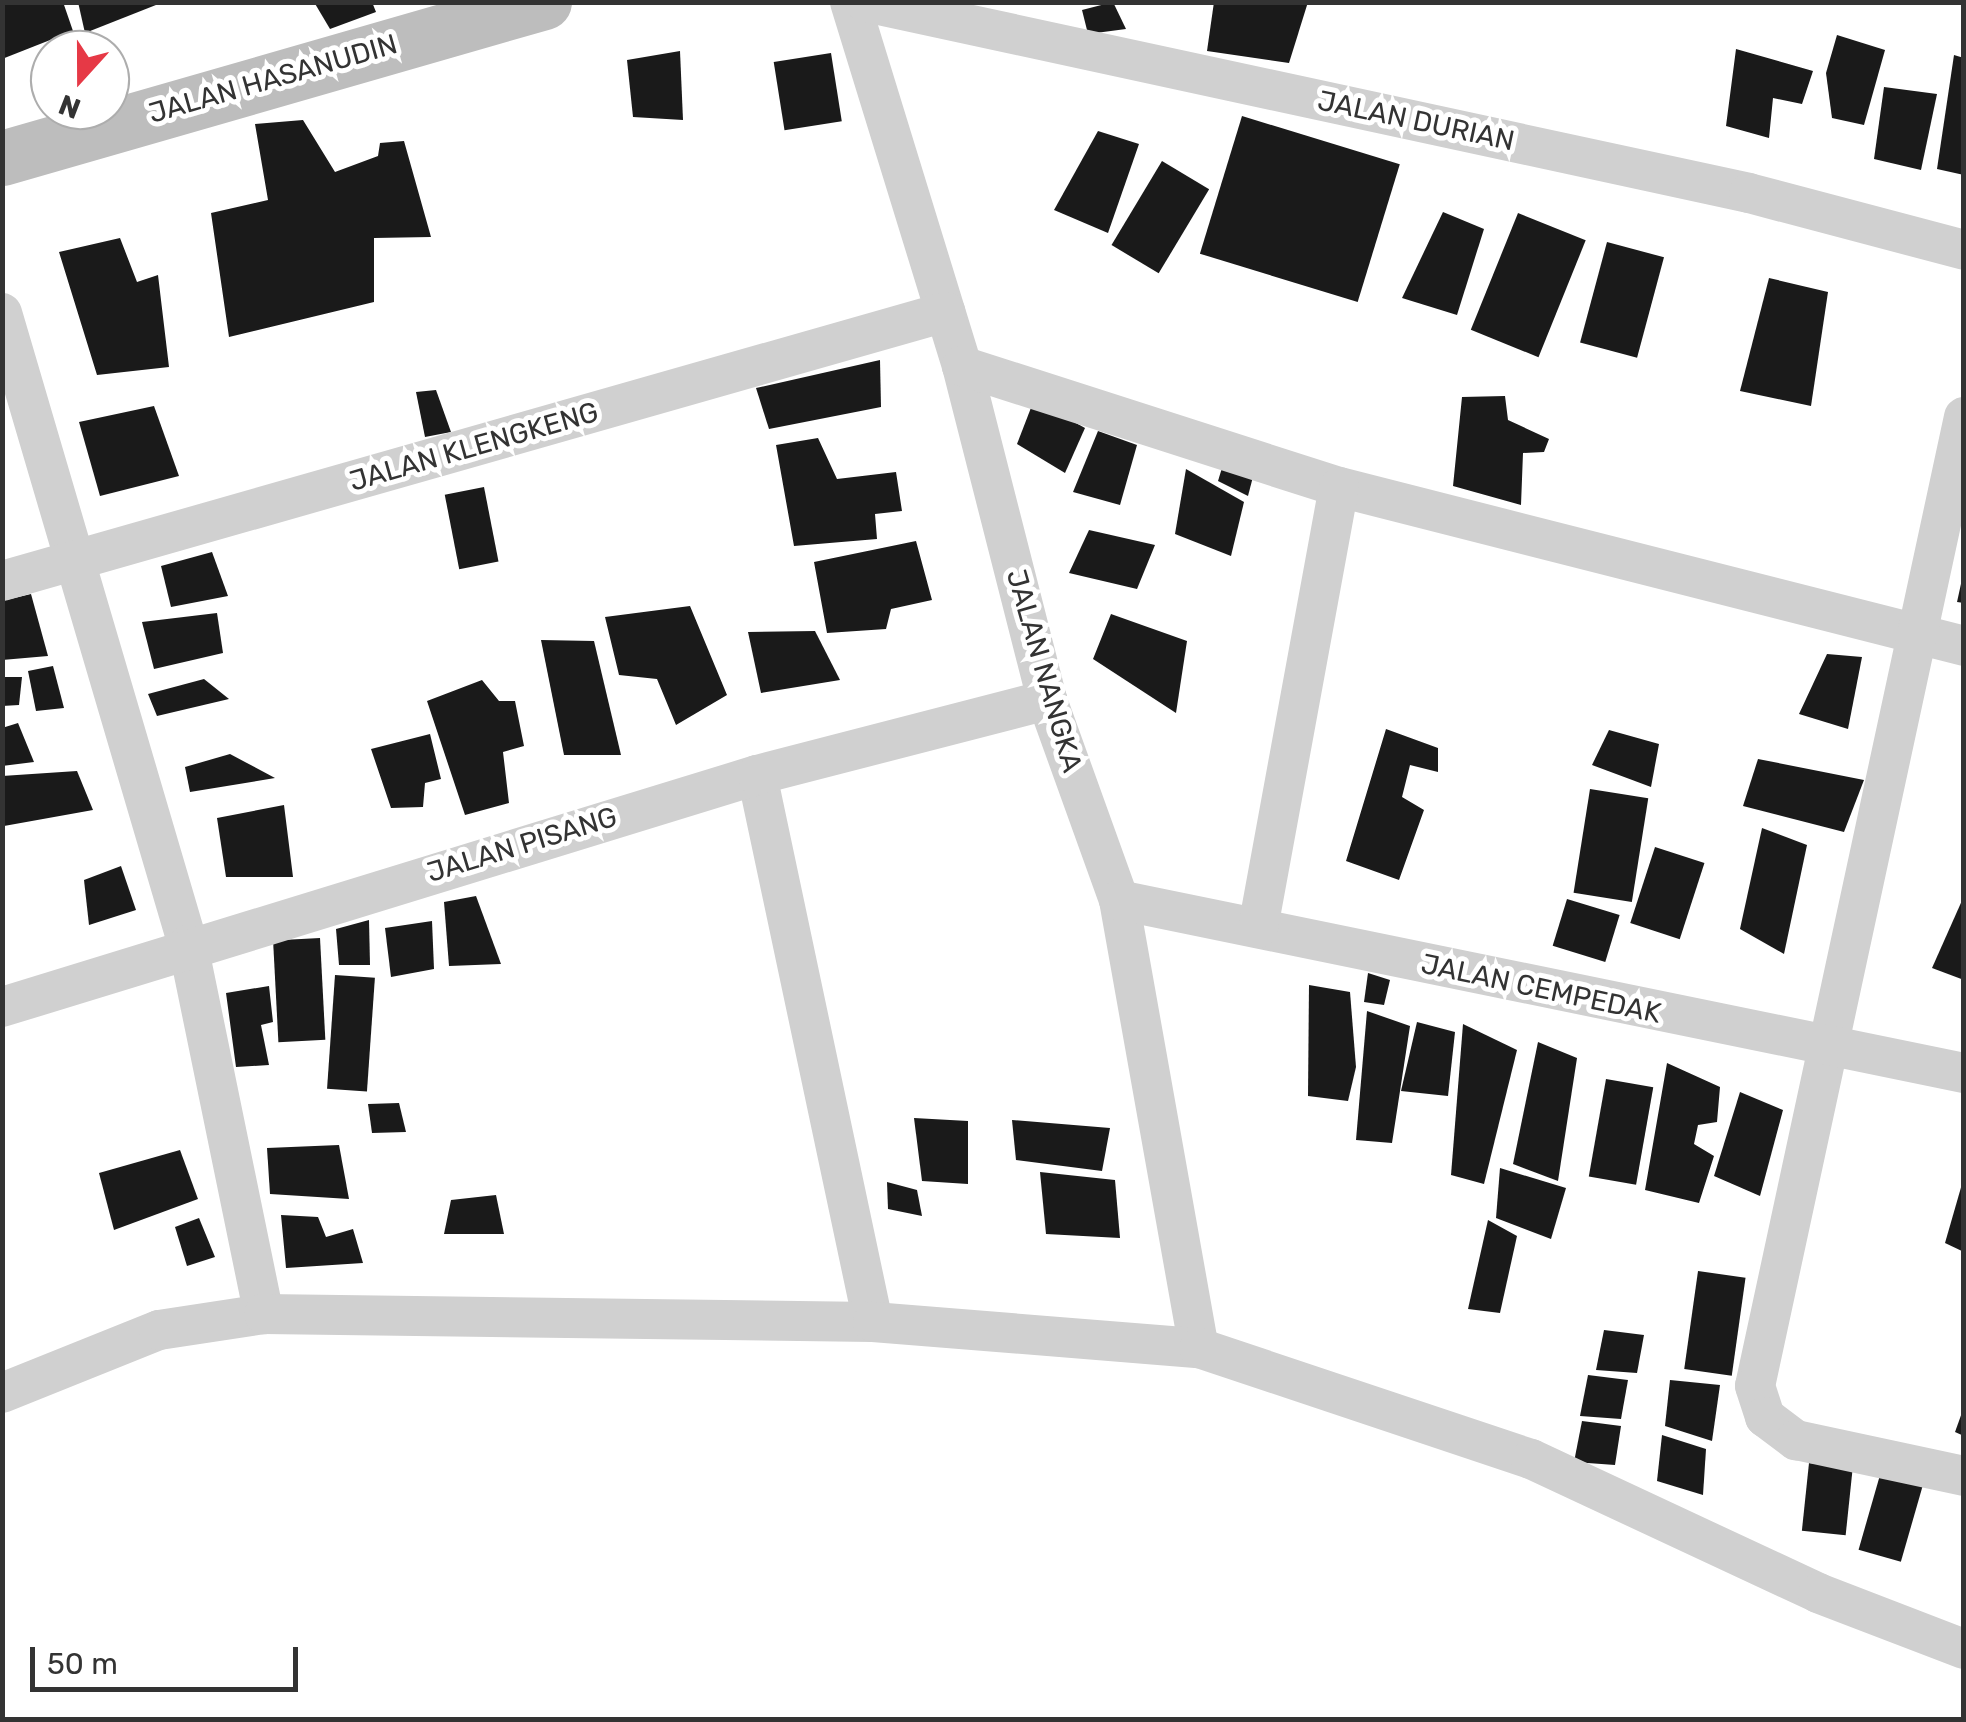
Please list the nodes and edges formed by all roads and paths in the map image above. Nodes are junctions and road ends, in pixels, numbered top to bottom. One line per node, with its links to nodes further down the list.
1 (544, 2): 4 (main road, JALAN HASANUDIN)
2 (850, 2): 6 (street, JALAN NANGKA)
3 (865, 2): 5 (street, JALAN DURIAN)
4 (2, 158)
5 (1964, 250)
6 (945, 312): 8 (street, JALAN NANGKA); 11 (street, JALAN KLENGKENG)
7 (2, 314): 11 (street)
8 (962, 366): 10 (street); 15 (street, JALAN NANGKA)
9 (1964, 417): 13 (street)
10 (1339, 487): 13 (street); 18 (street)
11 (76, 562): 12 (street, JALAN KLENGKENG); 19 (street)
12 (2, 581)
13 (1923, 636): 14 (street); 21 (street)
14 (1964, 646)
15 (1047, 700): 16 (street, JALAN PISANG); 17 (street, JALAN NANGKA)
16 (756, 774): 19 (street, JALAN PISANG); 24 (street)
17 (1119, 900): 18 (street, JALAN CEMPEDAK); 25 (street, JALAN NANGKA)
18 (1258, 928): 21 (street, JALAN CEMPEDAK)
19 (188, 946): 20 (street, JALAN PISANG); 23 (street)
20 (2, 1007)
21 (1824, 1046): 22 (street, JALAN CEMPEDAK); 27 (street)
22 (1964, 1073)
23 (264, 1314): 24 (street); 26 (street)
24 (873, 1322): 25 (street)
25 (1199, 1348): 28 (street)
26 (2, 1393)
27 (1964, 1476)
28 (1964, 1649)

